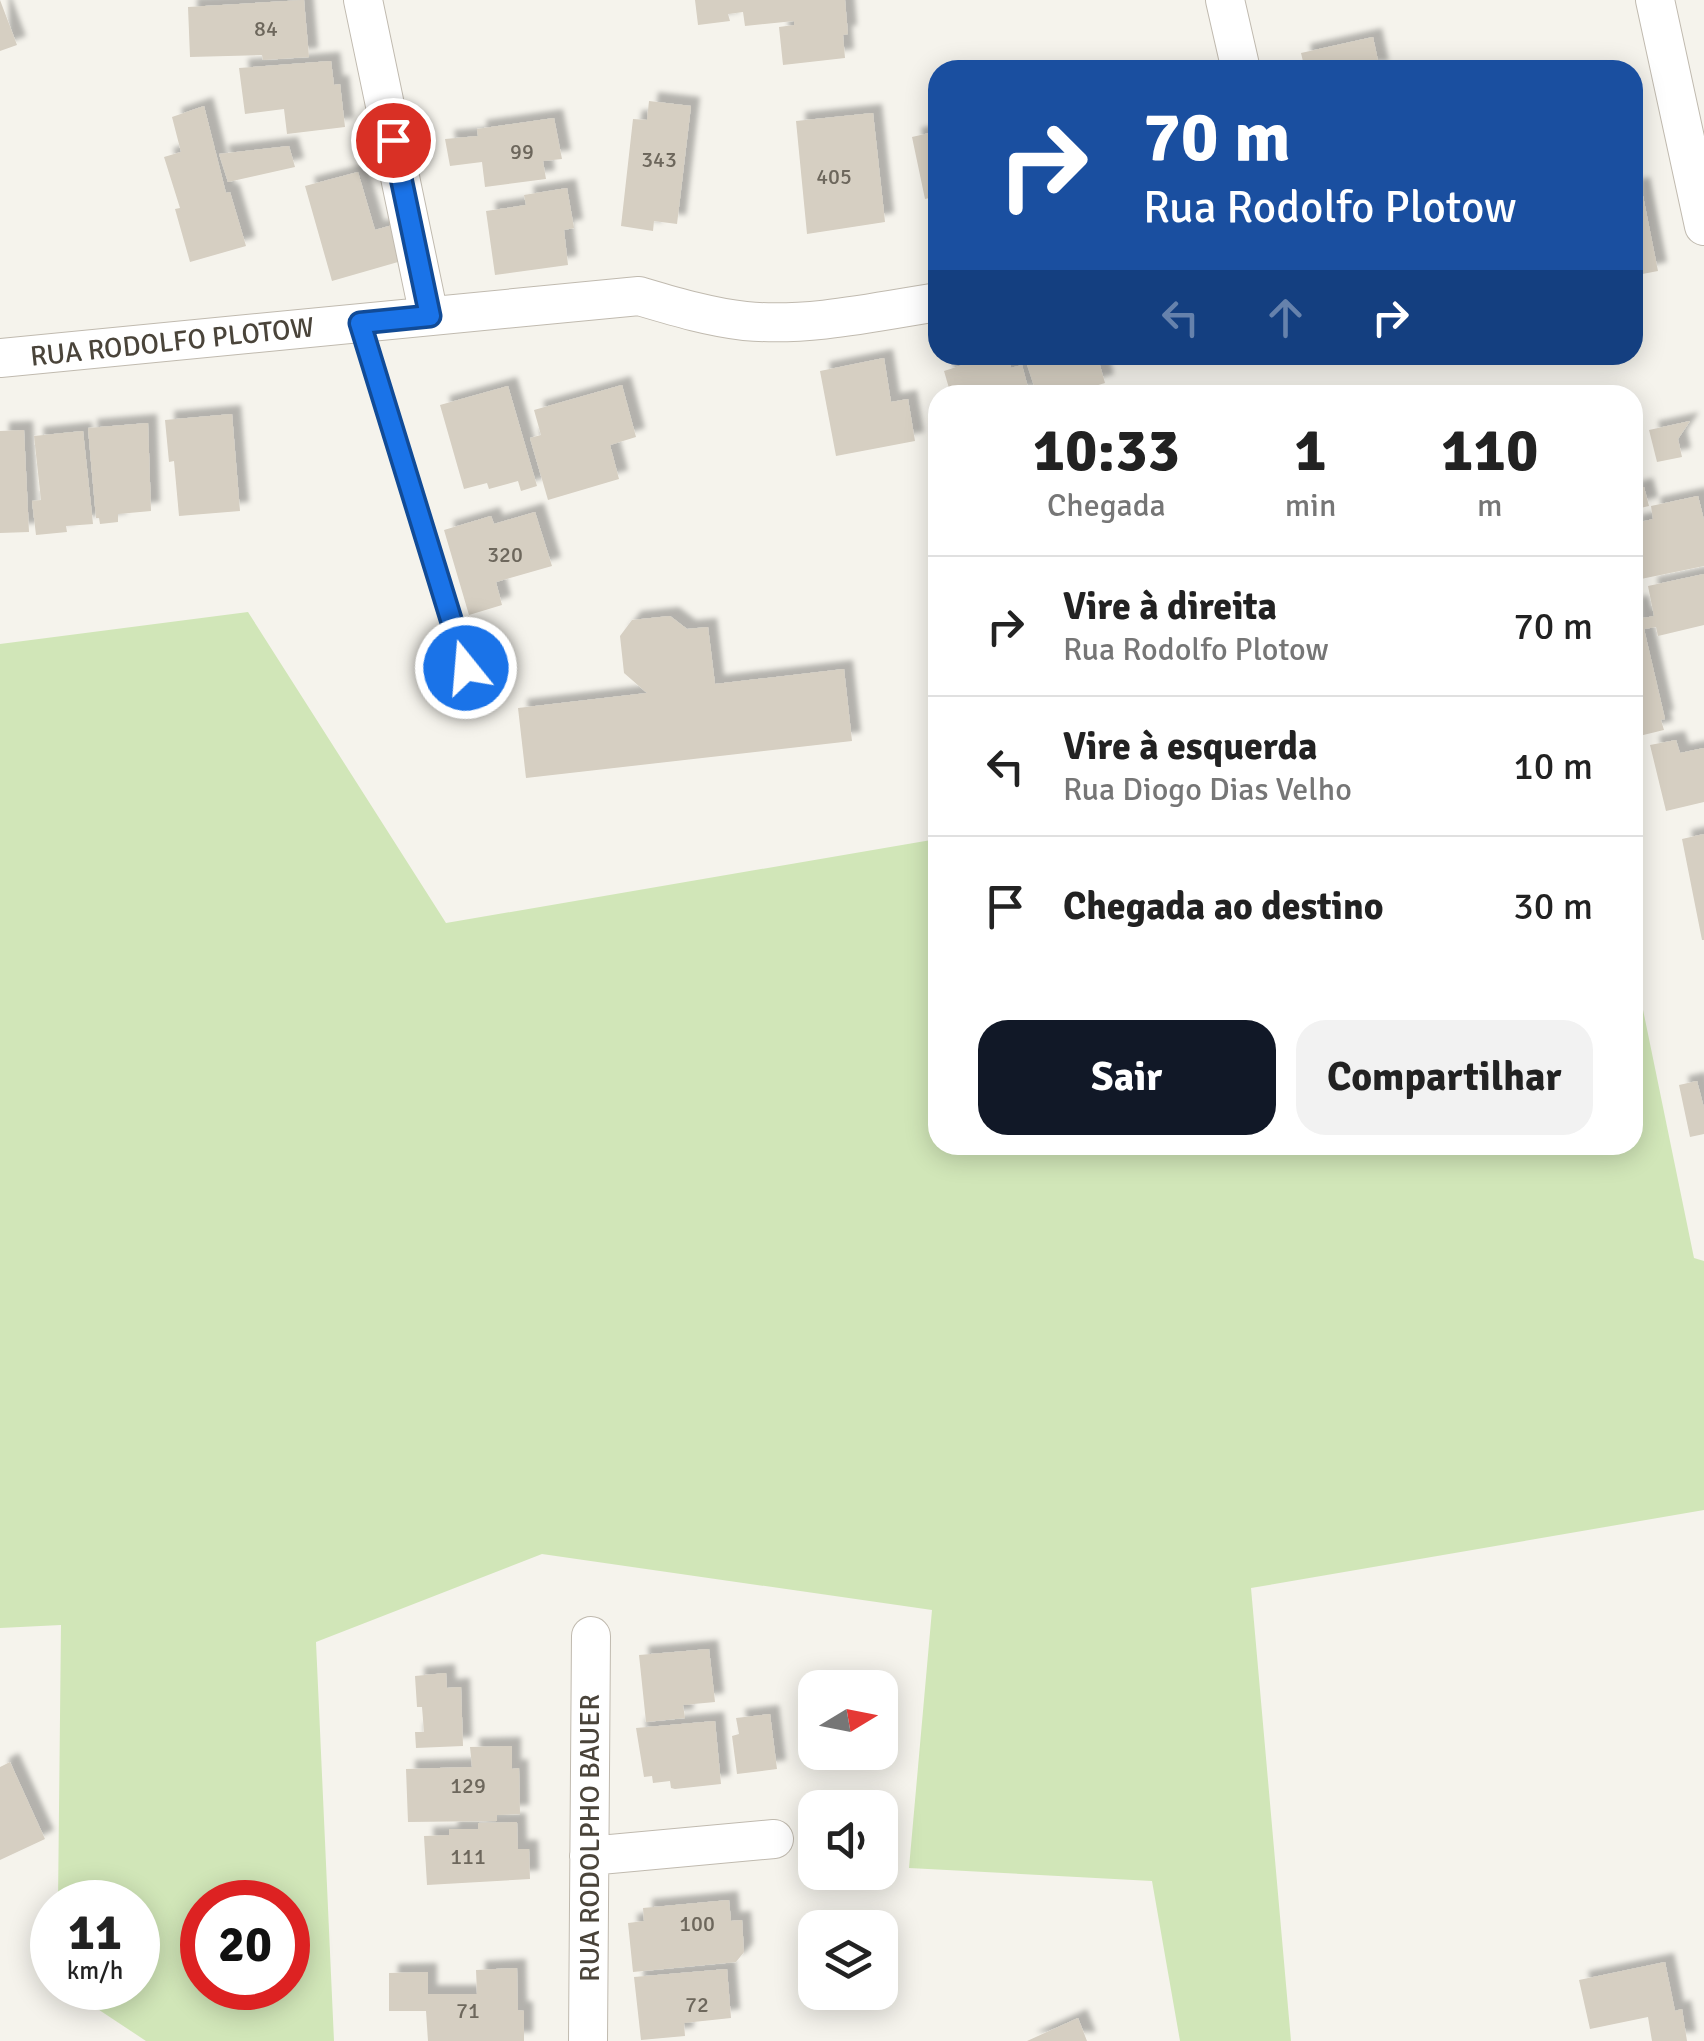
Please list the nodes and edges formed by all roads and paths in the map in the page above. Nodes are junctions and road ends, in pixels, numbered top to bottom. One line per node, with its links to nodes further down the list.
1 (363, 0): 7 (street)
2 (1225, 0): 4 (street)
3 (1656, 0): 5 (street)
4 (1238, 60)
5 (1704, 226)
6 (928, 303): 7 (street, RUA RODOLFO PLOTOW)
7 (430, 316): 8 (street, RUA RODOLFO PLOTOW)
8 (360, 323): 9 (street, RUA RODOLFO PLOTOW); 10 (lane)
9 (0, 358)
10 (466, 668)
11 (591, 1636): 13 (street, RUA RODOLPHO BAUER)
12 (774, 1840): 13 (street)
13 (589, 1856): 14 (street, RUA RODOLPHO BAUER)
14 (588, 2041)

